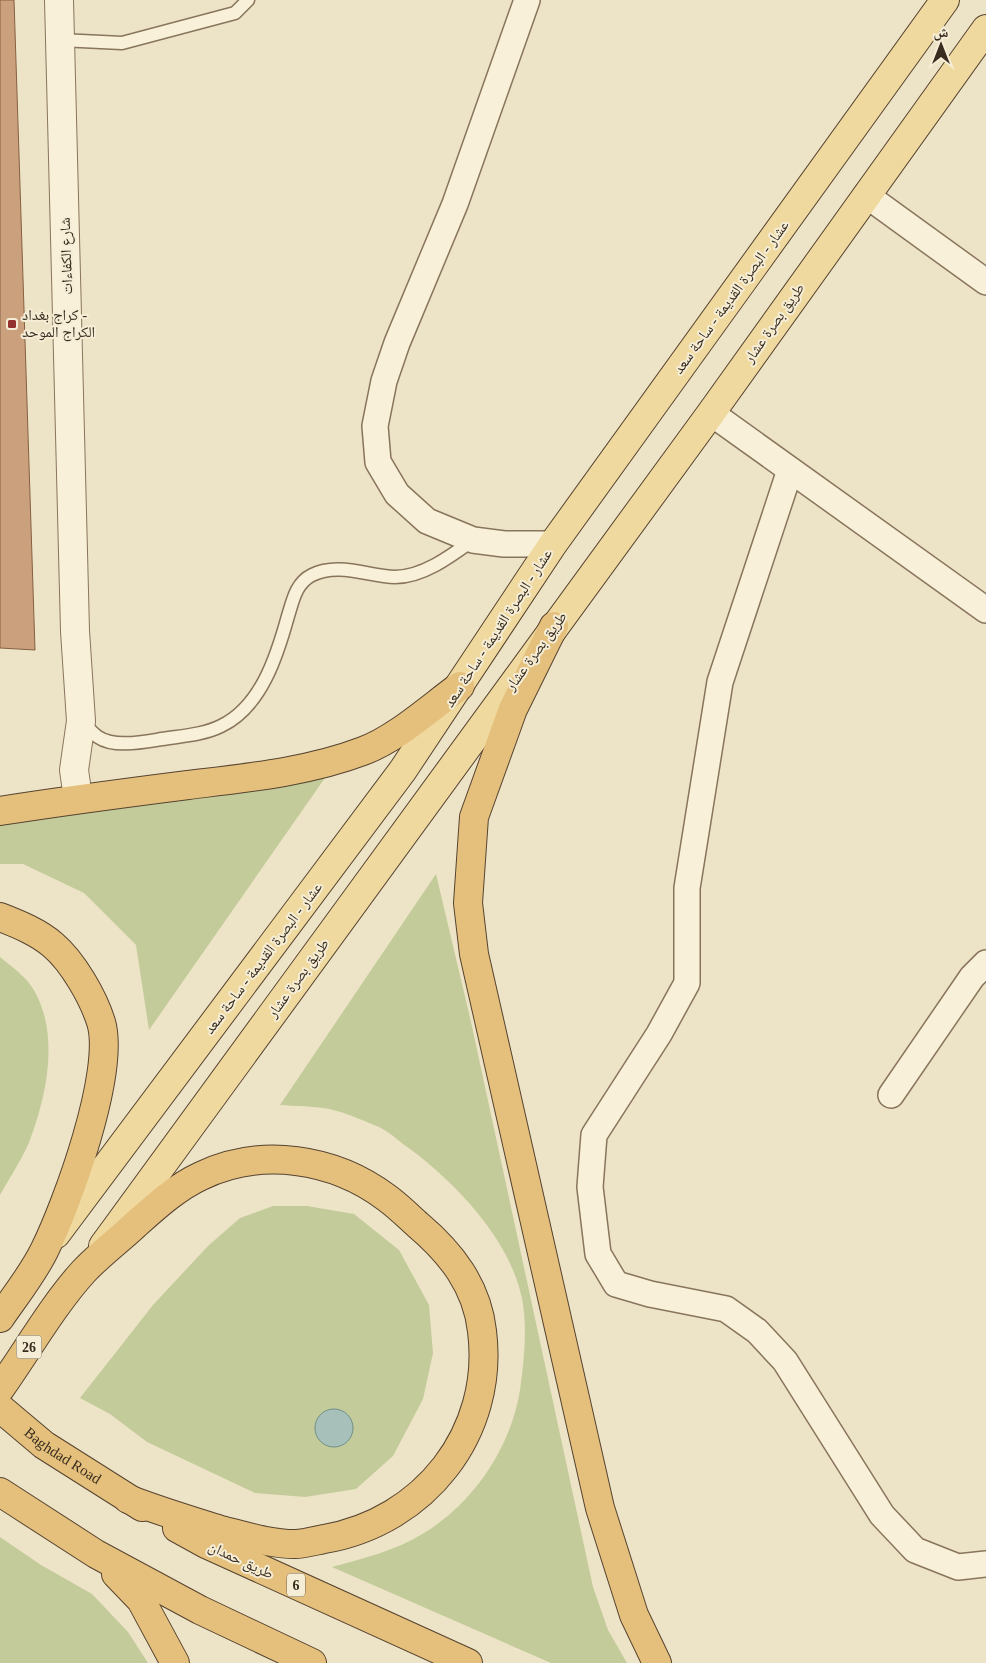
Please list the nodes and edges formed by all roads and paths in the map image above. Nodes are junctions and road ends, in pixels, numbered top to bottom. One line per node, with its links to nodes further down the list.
1 (59, 0): 6 (street, شارع الكفاءات)
2 (248, 0): 6 (lane)
3 (527, 0): 11 (street)
4 (945, 0): 12 (main road, عشار - البصرة القديمة - ساحة سعد)
5 (986, 29): 7 (main road, طريق بصرة عشار)
6 (60, 40): 16 (street, شارع الكفاءات)
7 (866, 195): 8 (street); 9 (main road, طريق بصرة عشار)
8 (986, 282)
9 (711, 413): 10 (street); 14 (main road, طريق بصرة عشار)
10 (790, 470): 13 (street); 30 (street)
11 (473, 540): 12 (street); 16 (lane)
12 (553, 544): 15 (main road, عشار - البصرة القديمة - ساحة سعد)
13 (986, 610)
14 (554, 626): 23 (main road, طريق بصرة عشار); 34 (highway)
15 (460, 686): 17 (highway); 22 (main road, عشار - البصرة القديمة - ساحة سعد)
16 (82, 722): 17 (street, شارع الكفاءات)
17 (78, 798): 18 (highway)
18 (0, 811)
19 (0, 917): 22 (highway)
20 (986, 963): 21 (street)
21 (891, 1095)
22 (44, 1251): 24 (highway)
23 (84, 1271): 25 (highway, 26); 28 (highway)
24 (0, 1318)
25 (0, 1389)
26 (0, 1408): 28 (highway, Baghdad Road / 6)
27 (0, 1492): 29 (highway)
28 (128, 1499): 33 (highway, طريق حمدان / 6)
29 (96, 1554): 31 (highway); 32 (highway)
30 (986, 1564)
31 (174, 1663)
32 (312, 1663)
33 (468, 1663)
34 (657, 1663)

